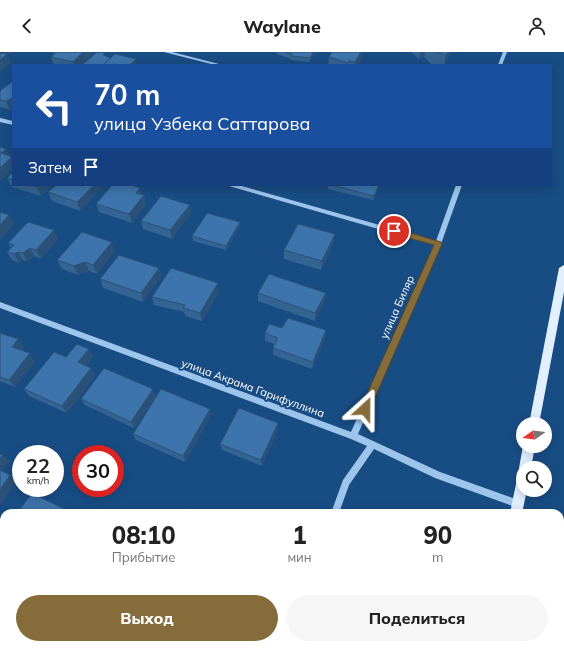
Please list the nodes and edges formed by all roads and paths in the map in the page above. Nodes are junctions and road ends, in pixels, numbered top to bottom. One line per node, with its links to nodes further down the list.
1 (166, 52): 3 (street)
2 (505, 52): 4 (street)
3 (217, 64)
4 (500, 64)
5 (0, 120): 6 (street)
6 (12, 123)
7 (235, 186): 9 (street)
8 (459, 186): 9 (street, улица Биляр)
9 (438, 244): 13 (street, улица Биляр)
10 (564, 268): 12 (main road)
11 (0, 306): 13 (street, улица Акрама Гарифуллина)
12 (535, 417)
13 (353, 436): 14 (street, улица Акрама Гарифуллина)
14 (372, 446): 16 (street); 17 (street, улица Акрама Гарифуллина)
15 (519, 497): 17 (main road)
16 (336, 509)
17 (517, 509)

